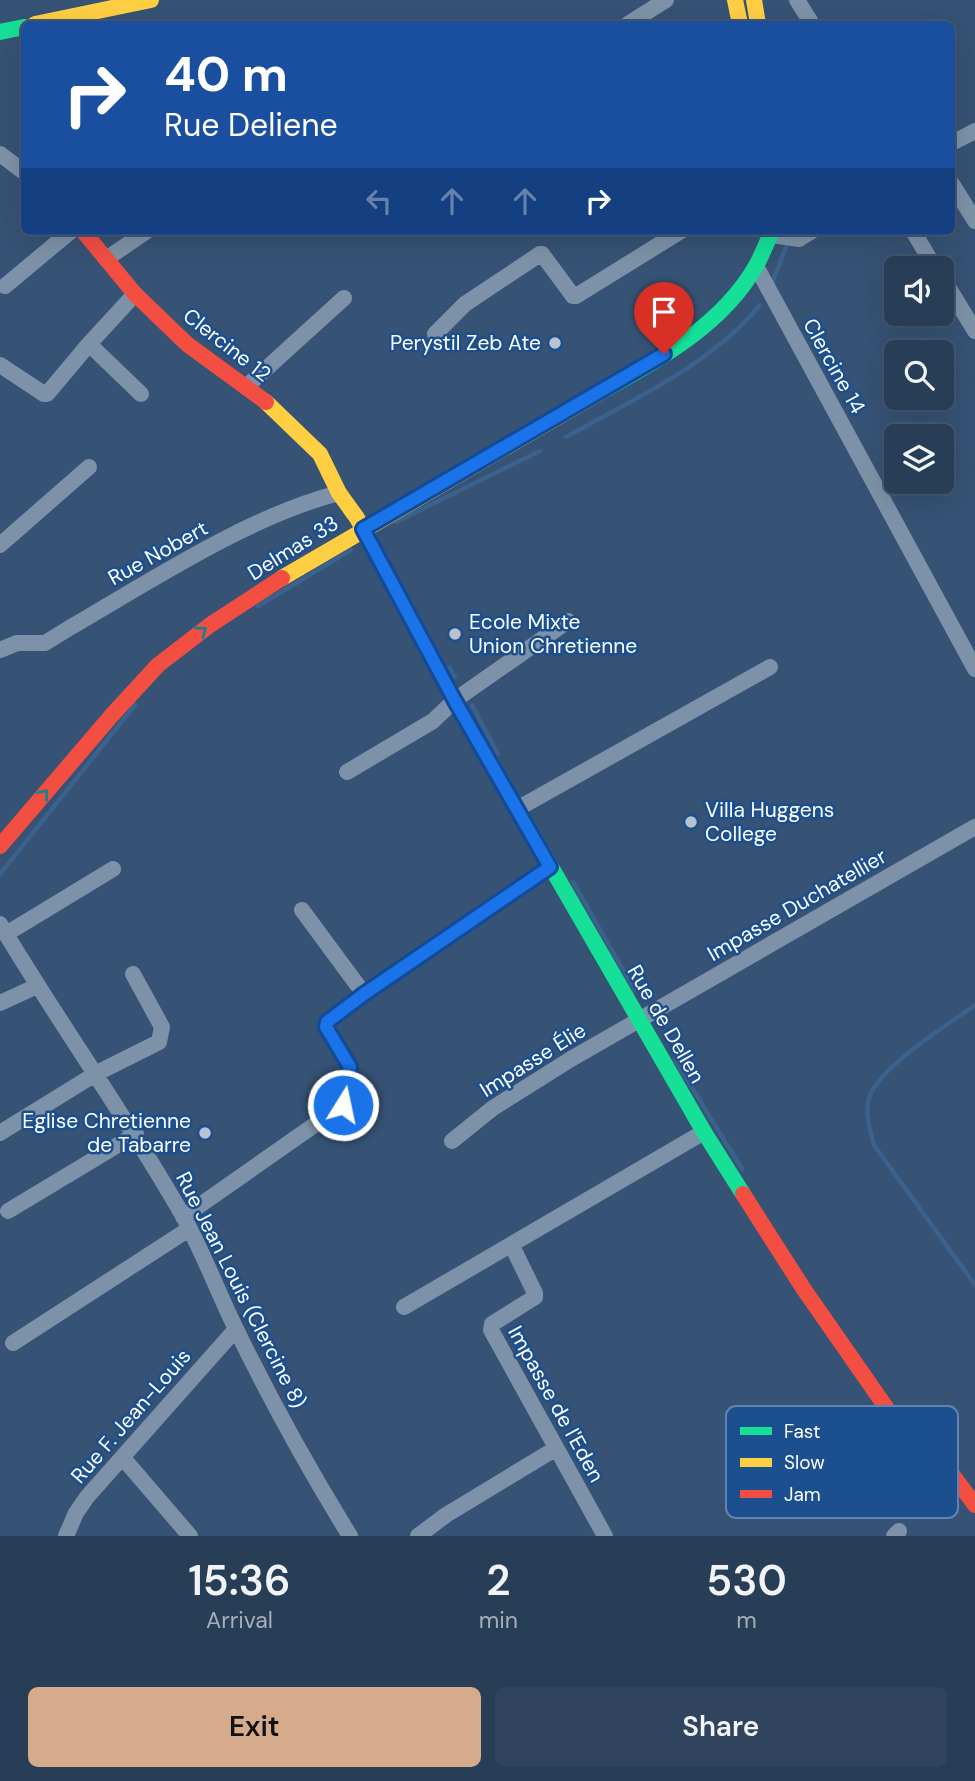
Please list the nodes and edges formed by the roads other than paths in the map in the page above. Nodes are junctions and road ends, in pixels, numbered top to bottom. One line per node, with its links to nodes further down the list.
1 (151, 0): 6 (main road)
2 (666, 0): 7 (street)
3 (735, 0): 8 (main road)
4 (754, 0): 9 (main road)
5 (797, 0): 10 (street)
6 (49, 21)
7 (633, 21)
8 (739, 21)
9 (758, 21)
10 (809, 21)
11 (21, 28): 12 (main road)
12 (0, 32)
13 (975, 131): 14 (street)
14 (955, 141)
15 (0, 154): 16 (street)
16 (21, 170)
17 (955, 189): 18 (street)
18 (975, 221)
19 (66, 235): 31 (street)
20 (86, 235): 29 (main road, Clercine 12)
21 (141, 235): 29 (street)
22 (675, 235): 36 (street)
23 (764, 235): 43 (main road, Delmas 33)
24 (766, 235): 30 (main road, Delmas 33)
25 (781, 235): 26 (street)
26 (806, 235)
27 (915, 235): 28 (street)
28 (928, 256)
29 (106, 259): 32 (main road, Clercine 12)
30 (756, 266): 43 (main road, Delmas 33); 48 (street, Clercine 14)
31 (5, 286)
32 (135, 293): 37 (street); 39 (main road, Clercine 12)
33 (954, 297): 35 (street)
34 (344, 298): 39 (street)
35 (975, 331)
36 (435, 334)
37 (89, 344): 38 (street); 40 (street)
38 (0, 365)
39 (246, 387): 42 (main road, Clercine 12)
40 (141, 394)
41 (89, 467): 44 (street)
42 (339, 493): 43 (main road, Clercine 12); 46 (street, Rue Nobert)
43 (360, 523): 49 (main road, Rue de Dellen); 52 (main road, Delmas 33); 54 (main road, Delmas 33, one-way to 43)
44 (0, 545)
45 (568, 621): 49 (street)
46 (0, 650)
47 (770, 667): 51 (street)
48 (975, 669)
49 (455, 701): 50 (street); 51 (main road, Rue de Dellen)
50 (347, 772)
51 (517, 809): 55 (main road, Rue de Dellen)
52 (0, 825)
53 (975, 827): 63 (street, Impasse Duchatellier)
54 (0, 846)
55 (550, 867): 61 (street); 63 (main road, Rue de Dellen)
56 (113, 869): 58 (street)
57 (302, 910): 61 (street)
58 (3, 929): 60 (street, Rue Jean Louis (Clercine 8))
59 (133, 974): 64 (street)
60 (37, 986): 62 (street); 64 (street, Rue Jean Louis (Clercine 8))
61 (364, 994): 70 (street)
62 (0, 1003)
63 (640, 1019): 65 (main road, Rue de Dellen); 68 (street, Impasse Élie)
64 (97, 1073): 66 (street); 67 (street, Rue Jean Louis (Clercine 8))
65 (704, 1132): 71 (street); 75 (main road, Rue de Dellen)
66 (0, 1133)
67 (136, 1134): 69 (street); 70 (street, Rue Jean Louis (Clercine 8))
68 (452, 1141)
69 (8, 1211)
70 (186, 1223): 73 (street, Rue Jean Louis (Clercine 8)); 74 (street)
71 (512, 1245): 72 (street); 76 (street, Impasse de l'Eden)
72 (404, 1307)
73 (236, 1329): 77 (street, Rue F. Jean-Louis); 82 (street, Rue Jean Louis (Clercine 8))
74 (12, 1343)
75 (886, 1406)
76 (555, 1449): 83 (street); 84 (street, Impasse de l'Eden)
77 (123, 1458): 80 (street, Rue F. Jean-Louis); 81 (street)
78 (958, 1482): 79 (main road, Rue de Dellen)
79 (975, 1505)
80 (66, 1536)
81 (190, 1536)
82 (350, 1536)
83 (418, 1536)
84 (605, 1536)

